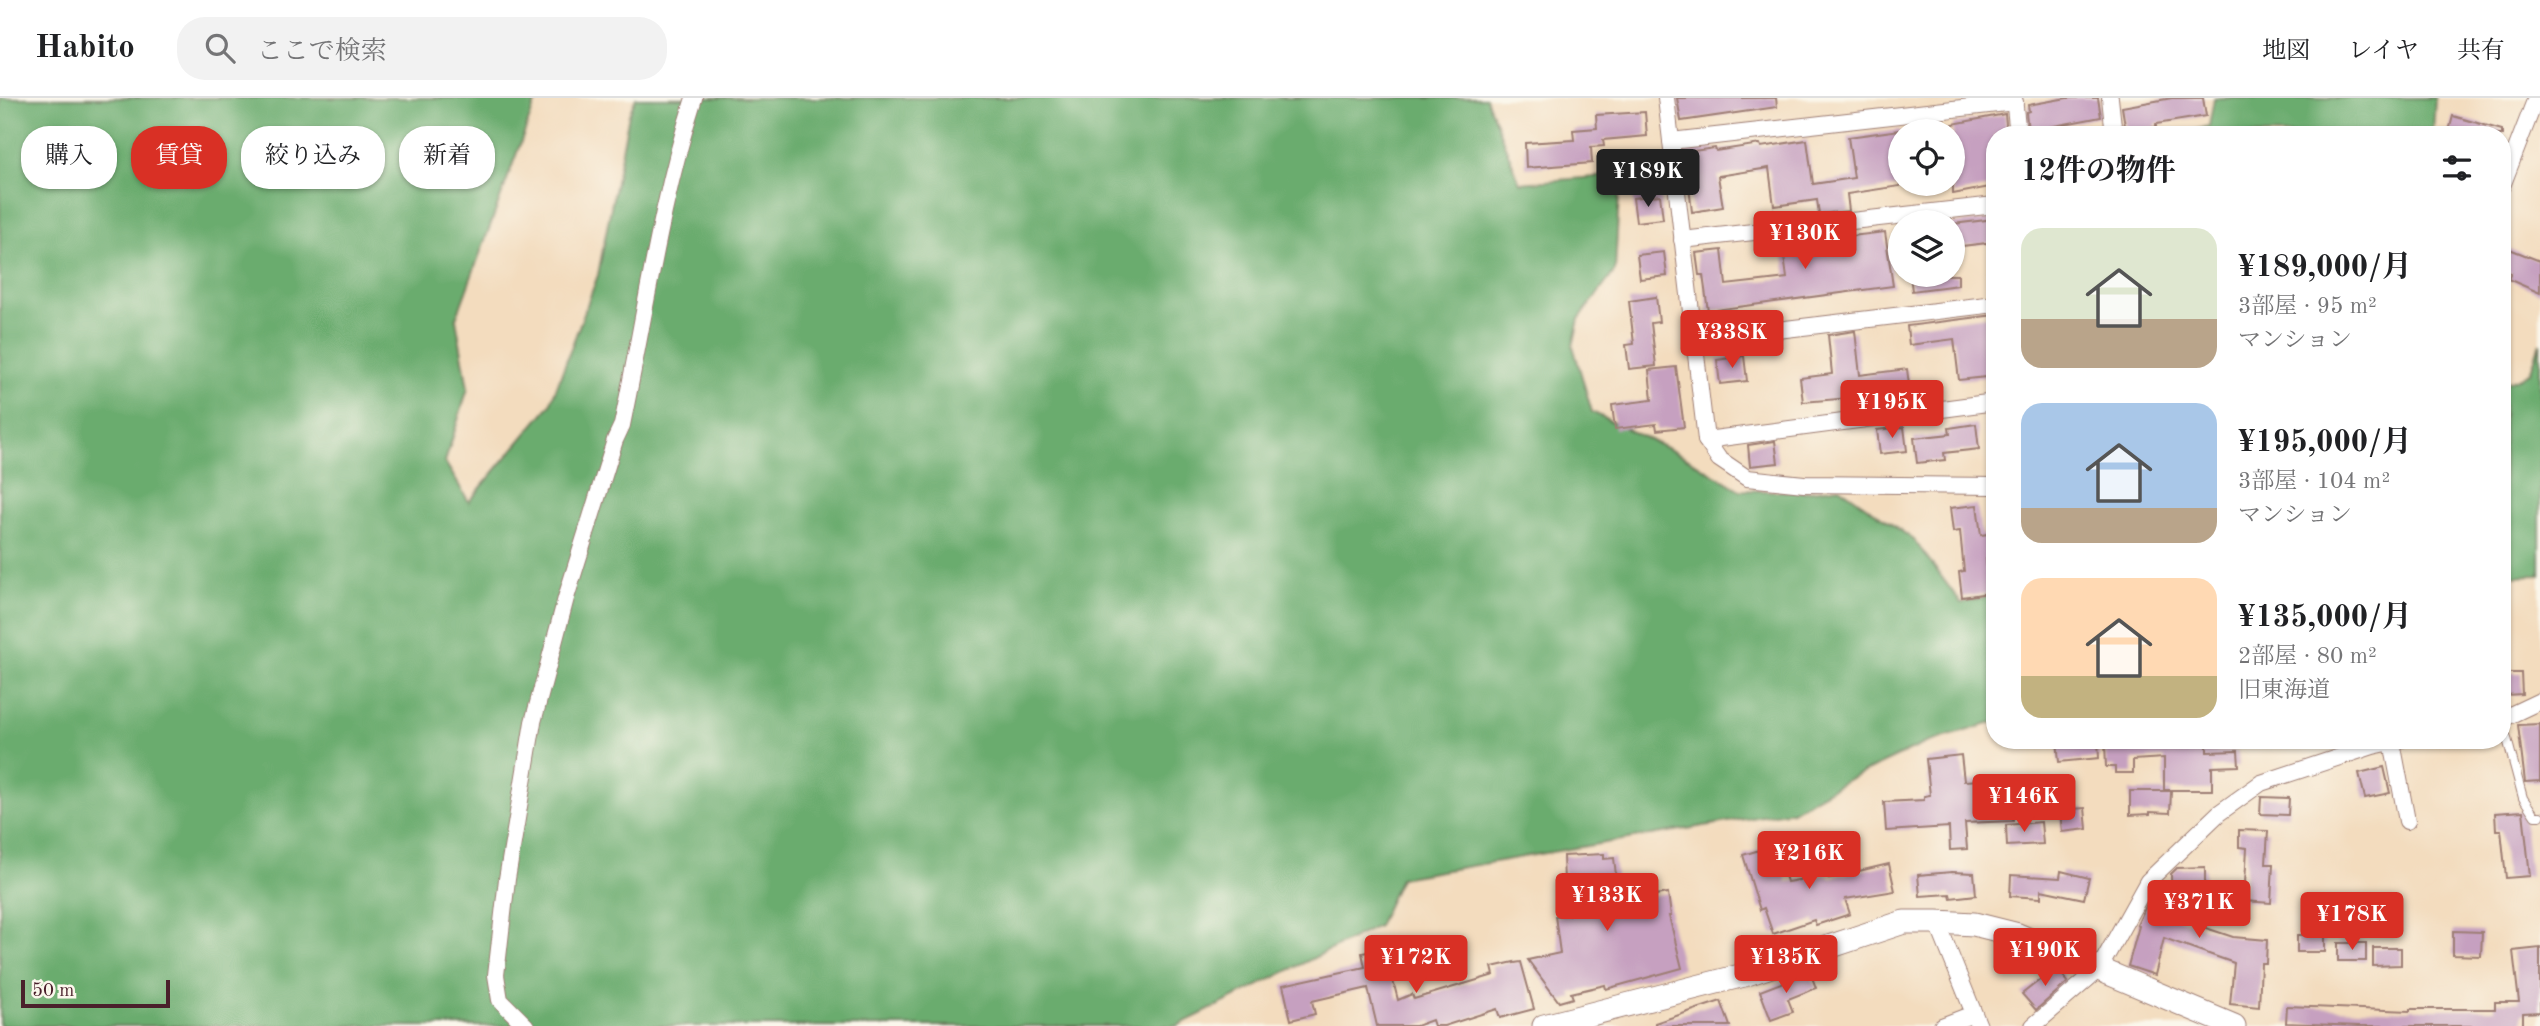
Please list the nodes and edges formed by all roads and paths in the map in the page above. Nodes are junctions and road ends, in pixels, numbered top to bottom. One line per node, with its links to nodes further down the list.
1 (694, 98): 27 (street)
2 (1665, 98): 8 (street)
3 (2110, 98): 7 (street)
4 (2536, 98): 9 (street)
5 (2014, 100): 6 (street); 8 (street)
6 (2017, 126)
7 (2113, 126)
8 (1671, 141): 11 (street)
9 (2511, 163)
10 (1986, 206): 11 (street)
11 (1682, 240): 13 (street)
12 (1986, 305): 13 (street)
13 (1694, 340): 15 (street)
14 (1986, 403): 15 (street)
15 (1706, 440): 16 (street)
16 (1986, 486)
17 (2540, 701): 18 (street)
18 (2511, 715)
19 (2356, 749): 25 (street)
20 (2397, 749): 23 (street)
21 (2510, 749): 22 (lane)
22 (2540, 816)
23 (2407, 821)
24 (1937, 922): 25 (street); 26 (street); 28 (street)
25 (2099, 969): 30 (street); 31 (street)
26 (1976, 1020): 29 (street)
27 (526, 1026)
28 (1544, 1026)
29 (1942, 1026)
30 (2033, 1026)
31 (2234, 1026)

